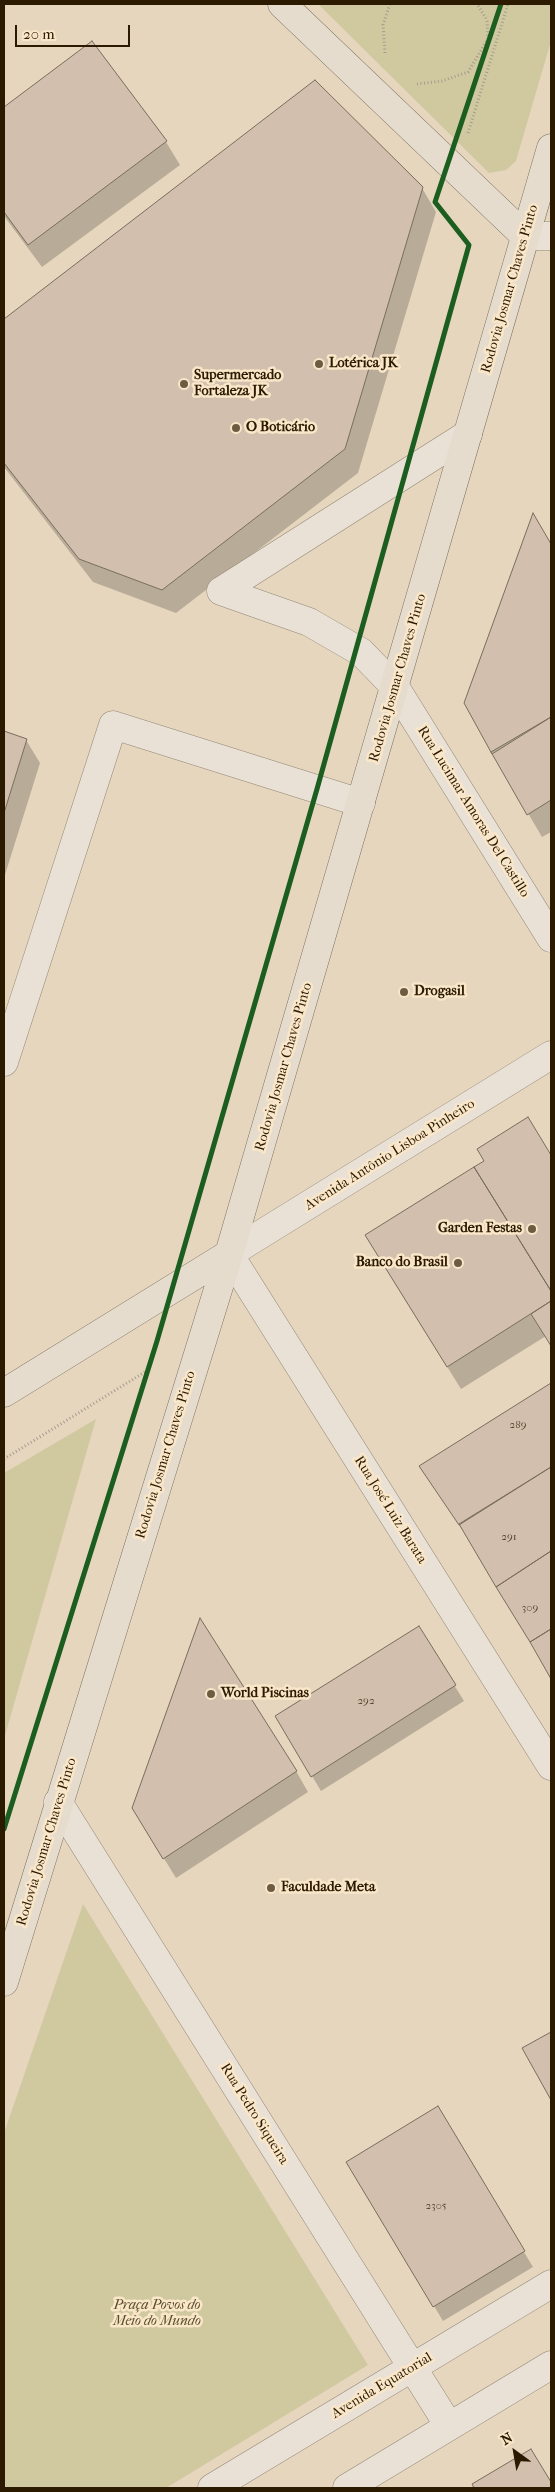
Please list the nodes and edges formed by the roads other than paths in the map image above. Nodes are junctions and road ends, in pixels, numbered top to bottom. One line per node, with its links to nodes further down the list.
1 (282, 4): 3 (main road)
2 (551, 148): 3 (main road, Rodovia Josmar Chaves Pinto)
3 (538, 236): 4 (main road, Rodovia Josmar Chaves Pinto)
4 (468, 434): 5 (main road, Rodovia Josmar Chaves Pinto); 5 (street, Rua Lucimar Amoras Del Castillo)
5 (396, 687): 6 (main road, Rodovia Josmar Chaves Pinto); 7 (street, Rua Lucimar Amoras Del Castillo)
6 (361, 803): 9 (street); 10 (main road, Rodovia Josmar Chaves Pinto)
7 (551, 938)
8 (551, 1055): 10 (street, Avenida Antônio Lisboa Pinheiro)
9 (4, 1062)
10 (229, 1254): 11 (main road); 12 (street, Rua José Luiz Barata); 13 (main road, Rodovia Josmar Chaves Pinto)
11 (4, 1393)
12 (551, 1766)
13 (58, 1802): 14 (main road, Rodovia Josmar Chaves Pinto); 17 (street, Rua Pedro Siqueira)
14 (4, 1982)
15 (551, 2284): 17 (street, Avenida Equatorial)
16 (551, 2365): 18 (street)
17 (412, 2368): 18 (street, Rua Pedro Siqueira); 19 (street, Avenida Equatorial)
18 (449, 2426): 20 (street)
19 (212, 2488)
20 (348, 2488)

